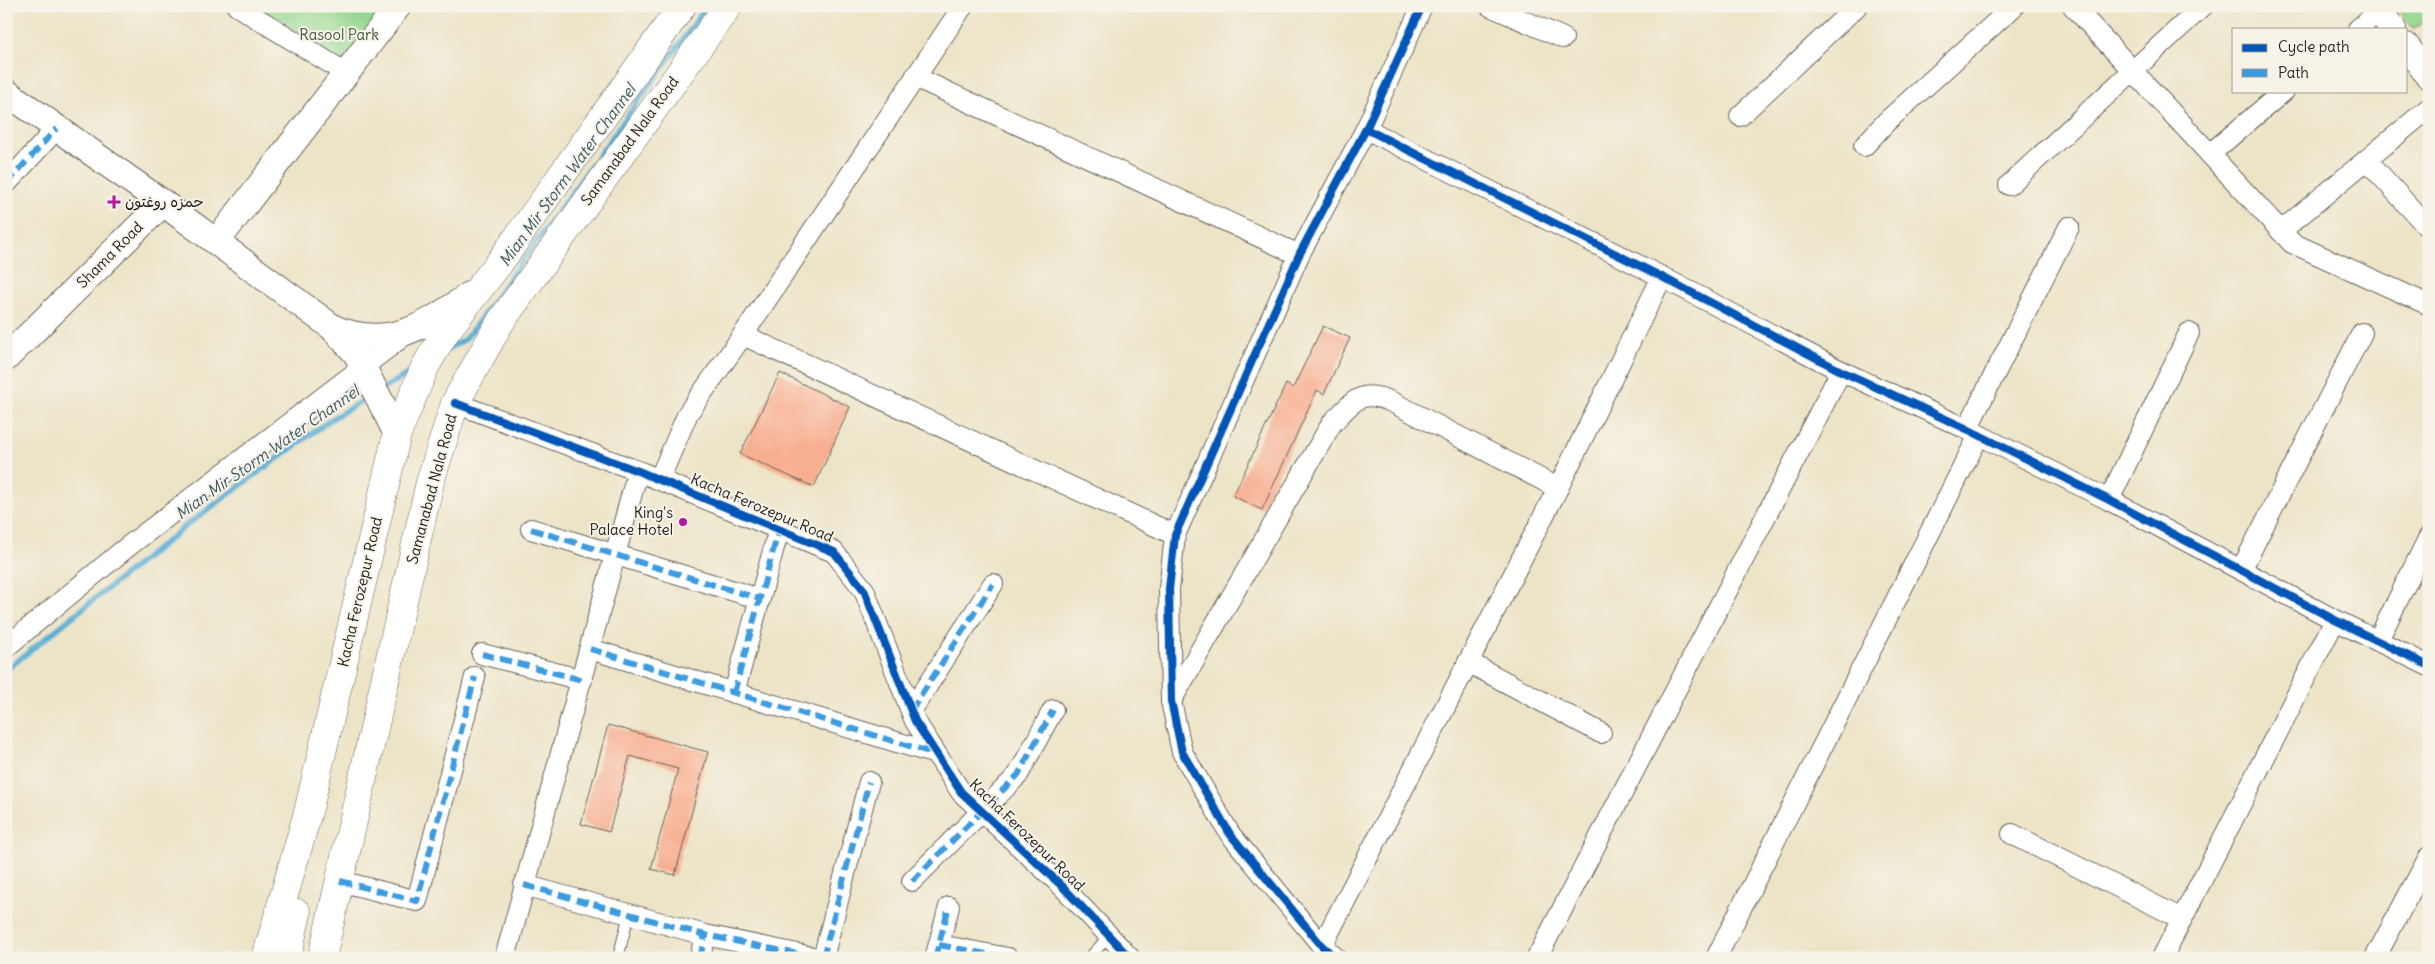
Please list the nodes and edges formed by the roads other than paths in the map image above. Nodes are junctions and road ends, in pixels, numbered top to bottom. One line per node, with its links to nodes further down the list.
1 (237, 6): 17 (street)
2 (398, 6): 17 (street)
3 (682, 6): 38 (main road, Kacha Ferozepur Road)
4 (728, 6): 48 (main road, Samanabad Nala Road)
5 (963, 6): 19 (street)
6 (1422, 6): 25 (street)
7 (1490, 6): 14 (street)
8 (1857, 6): 23 (street)
9 (2014, 6): 26 (street)
10 (2073, 6): 16 (street)
11 (2203, 6): 16 (street)
12 (2382, 15): 13 (street)
13 (2360, 28)
14 (1563, 38)
15 (2408, 49): 18 (street)
16 (2132, 71): 27 (street); 30 (street)
17 (346, 73): 35 (street)
18 (2429, 76)
19 (915, 77): 36 (street); 43 (street)
20 (6, 92): 24 (street)
21 (2283, 92): 27 (street)
22 (2429, 108): 28 (street)
23 (1740, 116)
24 (57, 128): 29 (street); 31 (street)
25 (1366, 129): 36 (street); 37 (street)
26 (1864, 146)
27 (2210, 154): 34 (street)
28 (2367, 160): 33 (street); 34 (street)
29 (6, 184)
30 (2009, 185)
31 (163, 202): 35 (street); 45 (street, Shama Road)
32 (2069, 227): 49 (street)
33 (2429, 229)
34 (2281, 232): 39 (street)
35 (217, 241): 40 (street)
36 (1299, 255): 57 (street)
37 (1662, 277): 47 (street); 53 (street)
38 (479, 289): 41 (street); 50 (main road, Kacha Ferozepur Road)
39 (2429, 305)
40 (332, 327): 41 (street); 46 (street)
41 (415, 328): 46 (street)
42 (2190, 333): 54 (street)
43 (743, 334): 52 (street); 57 (street)
44 (2362, 334): 60 (street)
45 (6, 358)
46 (363, 365): 50 (street); 65 (street)
47 (1841, 371): 49 (street); 104 (street)
48 (455, 403): 51 (street, Kacha Ferozepur Road); 83 (main road, Samanabad Nala Road)
49 (1973, 432): 54 (street); 105 (street)
50 (397, 434): 79 (main road, Kacha Ferozepur Road)
51 (638, 471): 52 (street, Kacha Ferozepur Road); 59 (street)
52 (659, 480): 56 (street, Kacha Ferozepur Road)
53 (1558, 488): 68 (street); 73 (street)
54 (2109, 500): 60 (street)
55 (531, 529): 59 (street)
56 (779, 529): 62 (street); 75 (street, Kacha Ferozepur Road)
57 (1176, 535): 73 (street)
58 (2429, 537): 64 (street)
59 (615, 556): 62 (street); 66 (street)
60 (2241, 570): 63 (street)
61 (993, 584): 75 (street)
62 (760, 599): 72 (street)
63 (2335, 620): 64 (street); 88 (street)
64 (2378, 640): 69 (street)
65 (6, 647)
66 (590, 649): 71 (street); 72 (street)
67 (482, 654): 71 (street)
68 (1468, 662): 76 (street); 92 (street)
69 (2429, 666)
70 (475, 677): 83 (street)
71 (582, 680): 85 (street)
72 (734, 693): 77 (street)
73 (1171, 701): 92 (street)
74 (1053, 710): 80 (street)
75 (911, 711): 77 (street, Kacha Ferozepur Road)
76 (1602, 733)
77 (936, 754): 80 (street, Kacha Ferozepur Road)
78 (869, 782): 100 (street)
79 (308, 812): 93 (main road, Kacha Ferozepur Road); 94 (main road)
80 (982, 812): 84 (street); 90 (street, Kacha Ferozepur Road)
81 (2012, 834): 88 (street)
82 (2429, 857): 107 (street)
83 (340, 881): 95 (main road, Samanabad Nala Road)
84 (912, 881)
85 (524, 885): 87 (street); 96 (street)
86 (949, 907): 91 (street)
87 (629, 914): 89 (street); 97 (lane)
88 (2182, 919): 106 (street)
89 (705, 935): 98 (street); 99 (street)
90 (1109, 936): 102 (lane); 103 (street, Kacha Ferozepur Road)
91 (937, 951): 101 (street)
92 (1329, 952)
93 (266, 958)
94 (287, 958)
95 (322, 958)
96 (505, 958)
97 (618, 958)
98 (700, 958)
99 (817, 958)
100 (824, 958)
101 (1008, 958)
102 (1089, 958)
103 (1130, 958)
104 (1537, 958)
105 (1716, 958)
106 (2162, 958)
107 (2375, 958)

